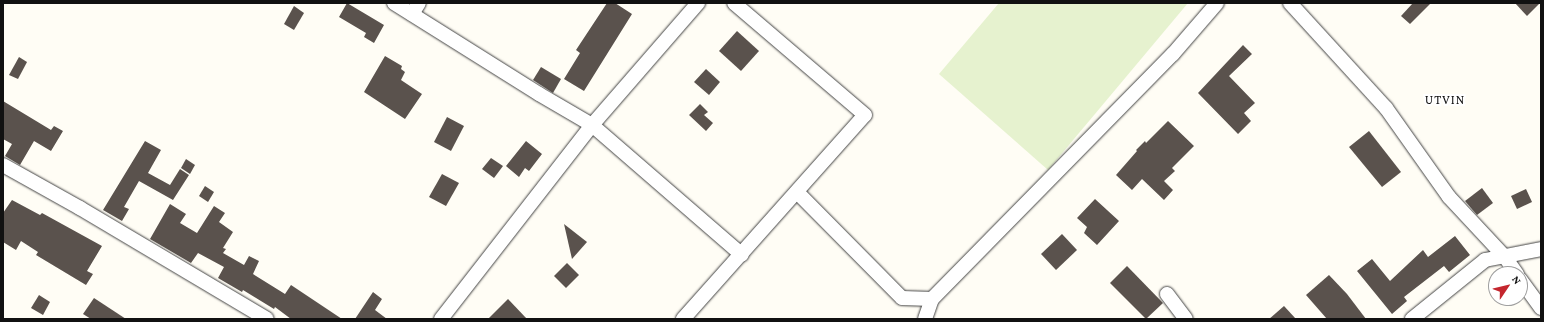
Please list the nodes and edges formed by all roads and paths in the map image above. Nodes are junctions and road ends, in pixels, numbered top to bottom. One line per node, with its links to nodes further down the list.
1 (394, 3): 6 (street)
2 (698, 3): 7 (street)
3 (734, 3): 9 (street)
4 (1216, 3): 16 (street)
5 (1290, 3): 12 (street)
6 (416, 8): 7 (street)
7 (592, 125): 11 (street); 19 (street)
8 (3, 165): 18 (street)
9 (797, 192): 11 (street); 16 (street)
10 (1541, 249): 12 (street)
11 (742, 254): 20 (street)
12 (1505, 257): 13 (street); 23 (street)
13 (1511, 266)
14 (1528, 290): 17 (street)
15 (1167, 294): 22 (street)
16 (932, 299): 21 (street)
17 (1541, 308)
18 (267, 319)
19 (441, 319)
20 (683, 319)
21 (925, 319)
22 (1186, 319)
23 (1412, 319)

